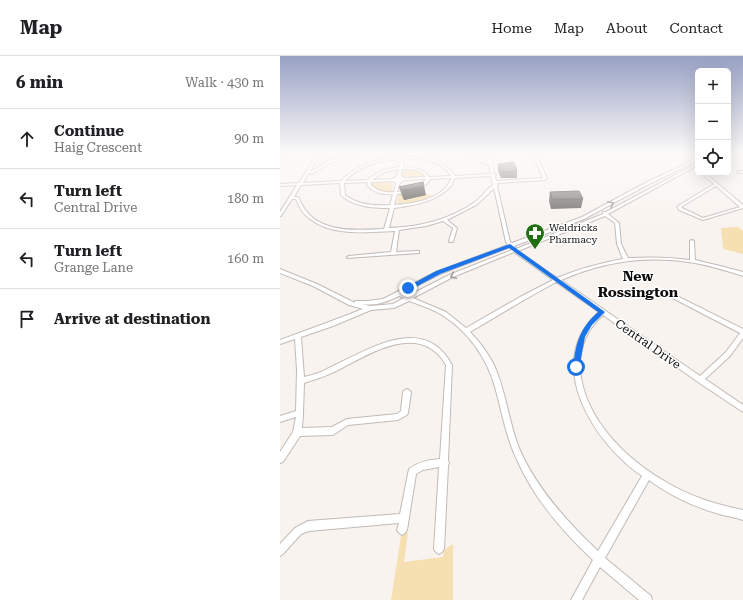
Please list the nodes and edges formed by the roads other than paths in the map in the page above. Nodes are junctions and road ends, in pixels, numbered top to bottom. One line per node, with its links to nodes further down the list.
1 (304, 178): 16 (street)
2 (346, 178): 14 (street)
3 (372, 178): 13 (street)
4 (419, 178): 12 (street)
5 (428, 178): 21 (street)
6 (453, 178): 23 (street)
7 (495, 178): 17 (street)
8 (545, 178): 17 (street)
9 (657, 178): 15 (street)
10 (671, 178): 20 (street)
11 (710, 178): 18 (street)
12 (398, 180): 13 (street); 21 (street)
13 (369, 181): 14 (street); 21 (street)
14 (342, 182): 16 (street); 23 (street)
15 (648, 183): 20 (street); 25 (street, one-way to 15)
16 (300, 184): 19 (street); 22 (street)
17 (496, 184): 28 (street); 36 (street)
18 (717, 184): 24 (street); 24 (street)
19 (280, 185)
20 (656, 186): 27 (street)
21 (395, 193): 23 (street)
22 (291, 198): 26 (street); 31 (street)
23 (392, 207): 31 (street)
24 (743, 207)
25 (598, 210): 27 (street); 32 (street)
26 (280, 214)
27 (606, 214): 29 (street); 40 (street)
28 (444, 220): 30 (street); 34 (street)
29 (576, 227): 32 (street); 33 (street)
30 (398, 229): 31 (street); 38 (street)
31 (386, 230)
32 (552, 230): 33 (street); 36 (street)
33 (552, 236): 36 (street)
34 (451, 241)
35 (692, 241): 41 (street)
36 (512, 248): 44 (street, Central Drive); 46 (street); 47 (street, one-way to 47)
37 (417, 252): 38 (street)
38 (393, 253): 39 (street)
39 (349, 256)
40 (626, 259): 41 (street); 44 (street)
41 (693, 261): 43 (street)
42 (280, 271): 49 (street)
43 (743, 274)
44 (556, 280): 51 (street, Central Drive); 53 (street)
45 (663, 291): 54 (street)
46 (398, 294): 47 (street); 48 (street)
47 (408, 299): 50 (street); 53 (street)
48 (376, 302): 49 (street); 50 (street)
49 (357, 304): 50 (street); 52 (street)
50 (370, 308): 52 (street)
51 (602, 312): 57 (street, Central Drive); 66 (street)
52 (354, 315): 55 (street)
53 (466, 332): 72 (street)
54 (743, 332): 57 (street)
55 (298, 336): 56 (street); 58 (street)
56 (280, 342)
57 (700, 380): 60 (street, Central Drive)
58 (300, 381): 61 (street); 65 (street)
59 (407, 392): 63 (street)
60 (743, 409)
61 (299, 413): 62 (street); 63 (street)
62 (280, 419)
63 (297, 432): 64 (street)
64 (280, 460)
65 (444, 463): 68 (street); 70 (street)
66 (647, 475): 67 (street); 72 (street)
67 (743, 515)
68 (404, 518): 69 (street); 71 (street)
69 (402, 530)
70 (439, 549)
71 (280, 551)
72 (598, 560): 73 (street); 74 (street)
73 (576, 600)
74 (647, 600)

